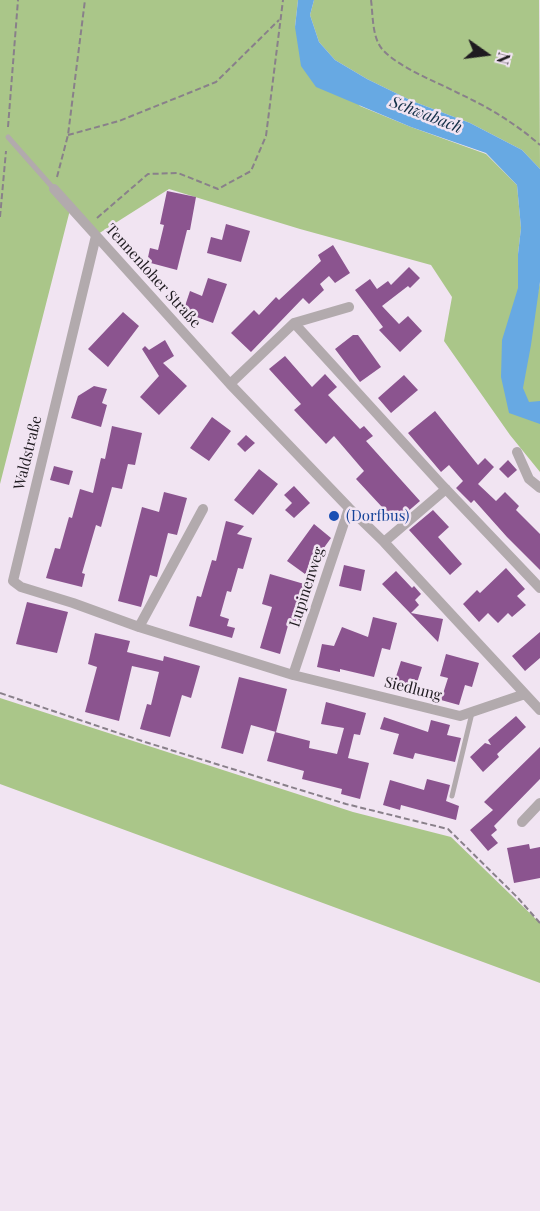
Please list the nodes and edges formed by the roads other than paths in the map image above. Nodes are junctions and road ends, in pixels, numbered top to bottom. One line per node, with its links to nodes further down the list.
1 (8, 137): 2 (lane)
2 (54, 189): 3 (street, Tennenloher Straße)
3 (96, 236): 6 (street, Tennenloher Straße); 14 (street, Waldstraße)
4 (349, 307): 5 (street)
5 (294, 323): 6 (street); 9 (street)
6 (230, 384): 10 (street, Tennenloher Straße)
7 (517, 452): 8 (street)
8 (540, 488)
9 (446, 489): 12 (street); 13 (street)
10 (349, 508): 12 (street, Tennenloher Straße); 15 (street, Lupinenweg)
11 (203, 509): 14 (street)
12 (384, 542): 16 (street, Tennenloher Straße)
13 (540, 588)
14 (139, 627): 15 (street, Waldstraße)
15 (293, 675): 18 (street, Siedlung)
16 (525, 694): 17 (street, Tennenloher Straße); 18 (street, Siedlung)
17 (540, 710)
18 (472, 712): 19 (lane)
19 (452, 796)
20 (540, 803): 21 (street)
21 (522, 822)

